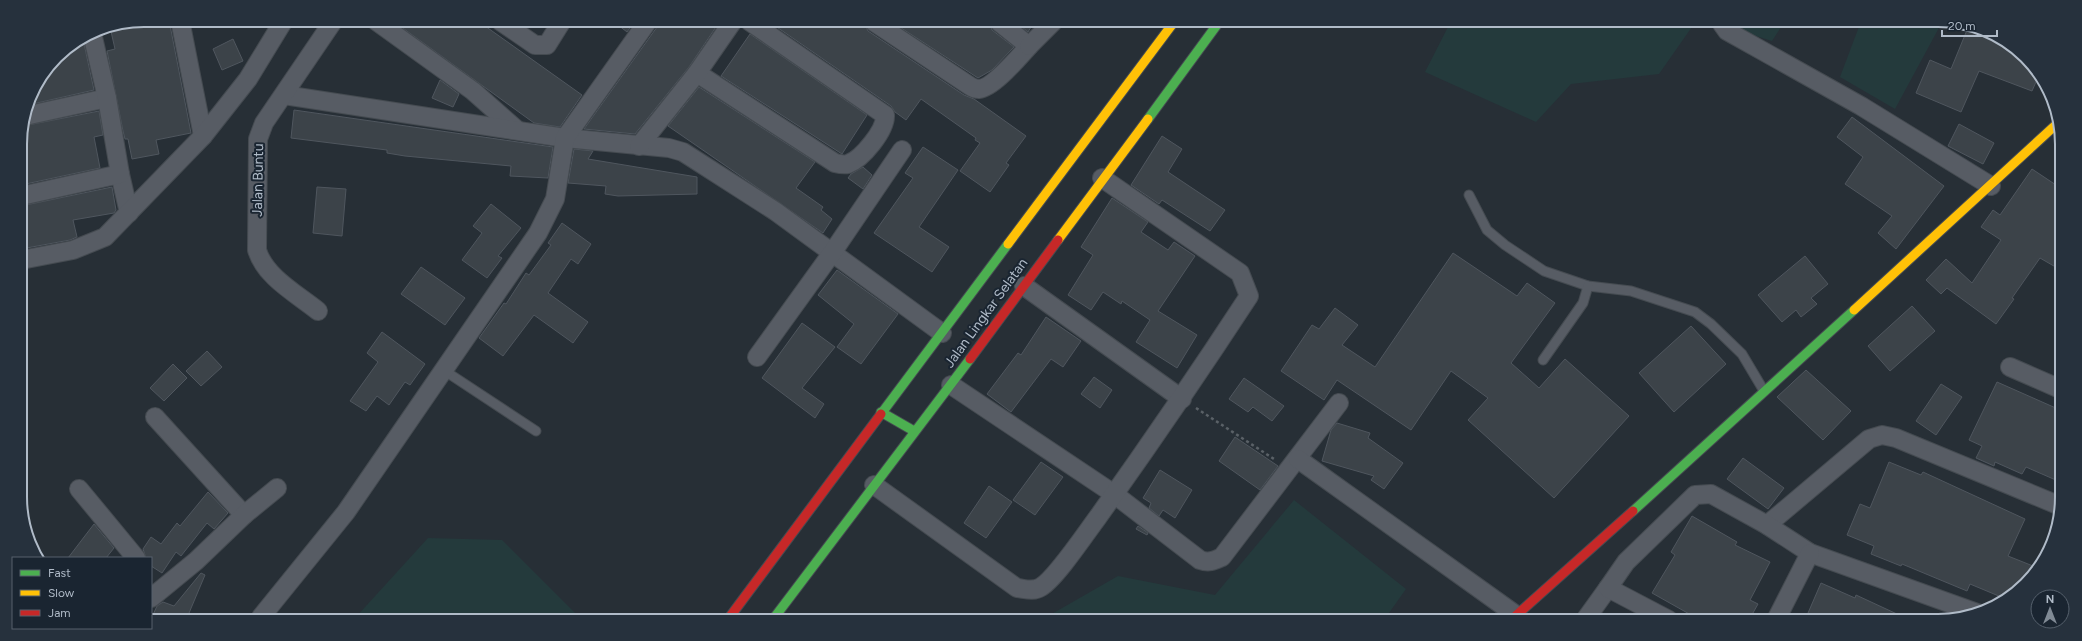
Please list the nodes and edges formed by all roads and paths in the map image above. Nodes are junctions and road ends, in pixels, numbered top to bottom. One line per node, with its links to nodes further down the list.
1 (181, 27): 24 (street)
2 (275, 27): 24 (street)
3 (329, 27): 19 (street, Jalan Buntu)
4 (386, 27): 23 (street)
5 (509, 27): 6 (street)
6 (558, 27)
7 (644, 27): 25 (street)
8 (729, 27): 18 (street)
9 (758, 27): 18 (street)
10 (882, 27): 17 (street)
11 (1005, 27): 17 (street)
12 (1048, 27): 17 (street)
13 (1170, 27): 39 (main road, Jalan Lingkar Selatan)
14 (1215, 27): 29 (main road, Jalan Lingkar Selatan)
15 (1724, 27): 30 (street)
16 (93, 38): 20 (street)
17 (1029, 46)
18 (697, 73): 26 (street)
19 (284, 95): 23 (street); 38 (street, Jalan Buntu)
20 (107, 98): 21 (street); 28 (street)
21 (31, 115)
22 (2054, 127): 30 (main road)
23 (517, 130): 25 (street)
24 (203, 136): 33 (street)
25 (565, 138): 26 (street); 43 (street)
26 (639, 146): 34 (street)
27 (902, 150): 34 (street)
28 (120, 174): 31 (street); 33 (street)
29 (1102, 178): 36 (main road, Jalan Lingkar Selatan); 47 (street)
30 (1991, 186): 46 (main road)
31 (27, 195)
32 (1469, 195): 37 (lane)
33 (129, 213): 35 (street)
34 (832, 253): 39 (street); 40 (street)
35 (27, 259)
36 (1024, 286): 44 (main road, Jalan Lingkar Selatan); 47 (street)
37 (1588, 286): 41 (lane); 46 (lane)
38 (318, 311)
39 (942, 333): 49 (main road, Jalan Lingkar Selatan)
40 (757, 357)
41 (1543, 360)
42 (2010, 367): 45 (street)
43 (445, 370): 51 (lane); 66 (street)
44 (951, 385): 52 (main road, Jalan Lingkar Selatan); 57 (street)
45 (2055, 387)
46 (1764, 392): 70 (main road)
47 (1182, 399): 53 (path); 57 (street)
48 (1339, 403): 53 (street)
49 (881, 412): 52 (main road); 67 (main road, Jalan Lingkar Selatan)
50 (155, 417): 59 (street)
51 (536, 431)
52 (914, 432): 54 (main road, Jalan Lingkar Selatan)
53 (1293, 464): 57 (street); 69 (street)
54 (874, 485): 57 (street); 68 (main road, Jalan Lingkar Selatan)
55 (277, 488): 59 (street)
56 (79, 489): 62 (street)
57 (1114, 494)
58 (2055, 504): 60 (street)
59 (244, 515): 63 (street)
60 (1767, 525): 61 (street); 64 (street)
61 (1810, 553): 65 (street); 73 (street)
62 (135, 557)
63 (154, 587)
64 (1608, 588): 71 (street); 72 (street)
65 (1968, 610)
66 (263, 614)
67 (732, 614)
68 (777, 614)
69 (1507, 614)
70 (1518, 614)
71 (1589, 614)
72 (1658, 614)
73 (1779, 614)

